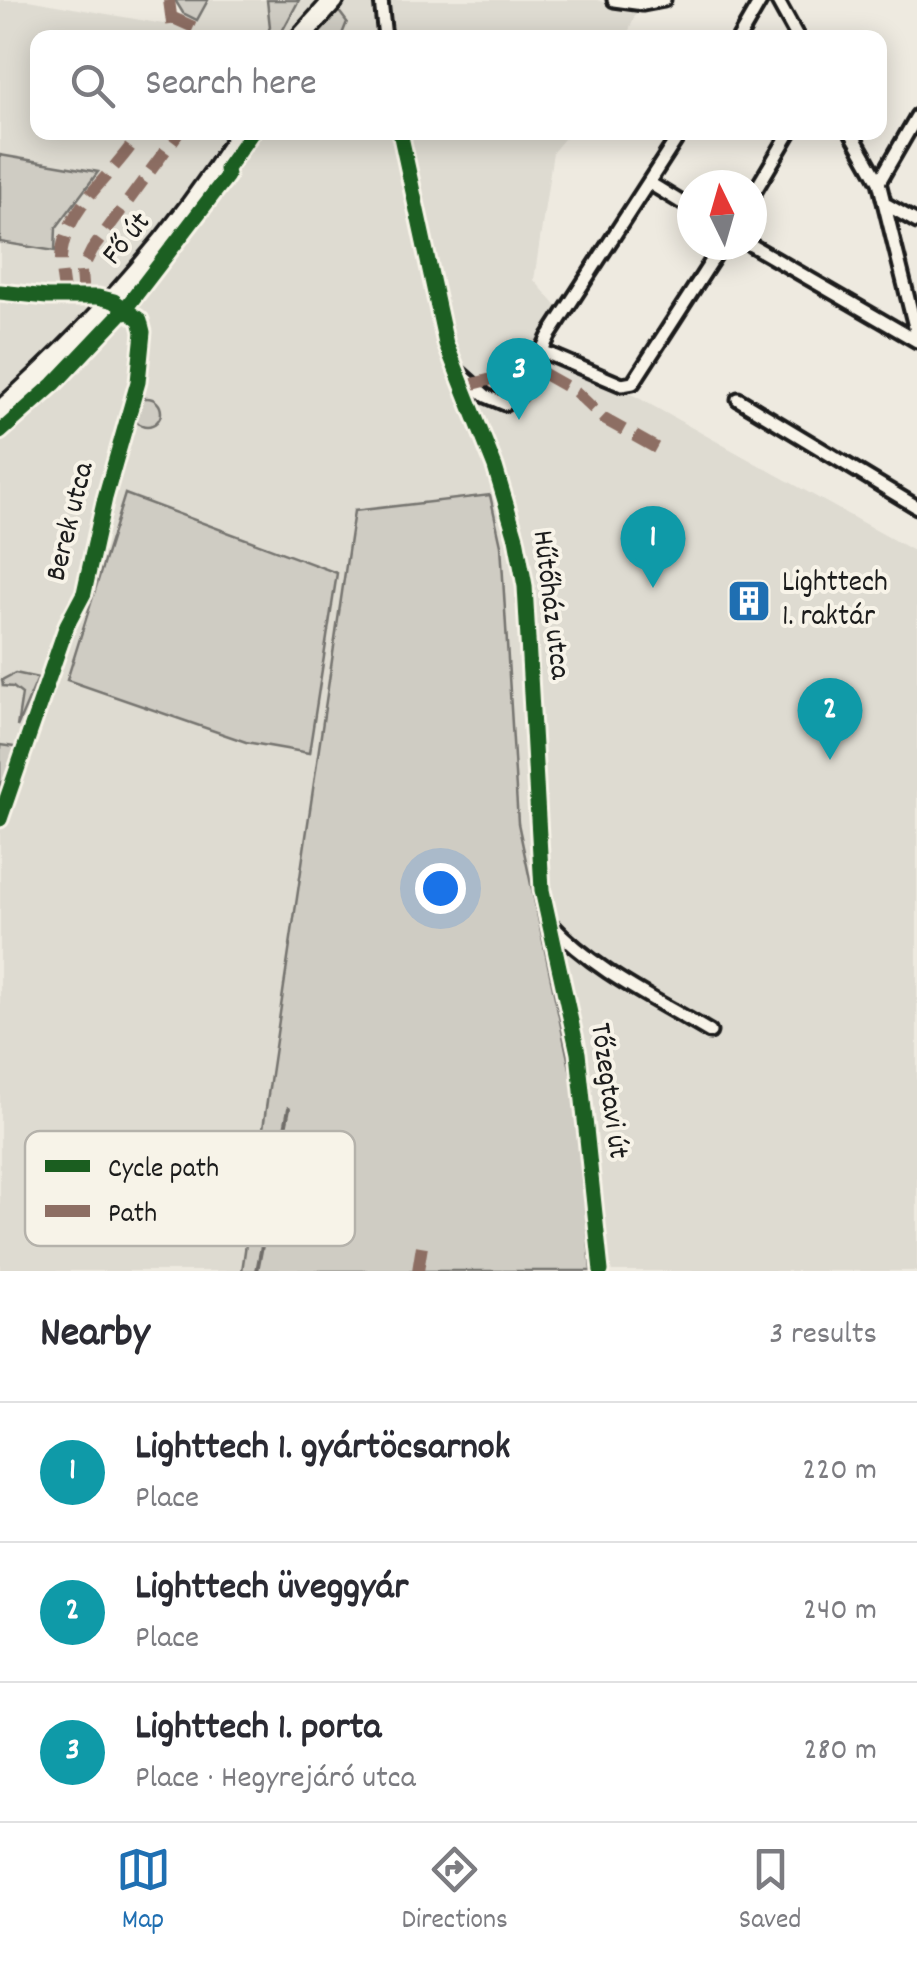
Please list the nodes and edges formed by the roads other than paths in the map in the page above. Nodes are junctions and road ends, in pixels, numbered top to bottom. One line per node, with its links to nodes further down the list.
1 (320, 0): 8 (main road)
2 (334, 0): 8 (main road)
3 (614, 0): 4 (street)
4 (664, 0)
5 (761, 0): 10 (street)
6 (777, 0): 11 (street)
7 (379, 3): 9 (street)
8 (306, 30)
9 (384, 30)
10 (743, 30)
11 (794, 30)
12 (917, 116): 19 (street)
13 (236, 140): 27 (main road, Fő út)
14 (402, 140): 30 (street, Hűtőház utca)
15 (677, 140): 20 (street)
16 (785, 140): 18 (street)
17 (856, 140): 19 (street)
18 (767, 171)
19 (880, 182): 22 (street)
20 (651, 184): 21 (street); 29 (street)
21 (677, 200)
22 (887, 206): 23 (street); 28 (street)
23 (917, 222)
24 (767, 253): 28 (street)
25 (712, 260): 29 (street)
26 (0, 292): 27 (street)
27 (114, 301): 33 (main road, Fő út); 36 (street, Berek utca)
28 (917, 338)
29 (542, 351): 32 (street)
30 (455, 368): 32 (street); 34 (street, Hűtőház utca)
31 (738, 399): 35 (street)
32 (495, 401): 34 (street)
33 (0, 411)
34 (474, 418): 37 (street, Hűtőház utca)
35 (917, 507)
36 (0, 818)
37 (548, 920): 38 (street); 39 (street, Tőzegtavi út)
38 (710, 1032)
39 (602, 1271)

